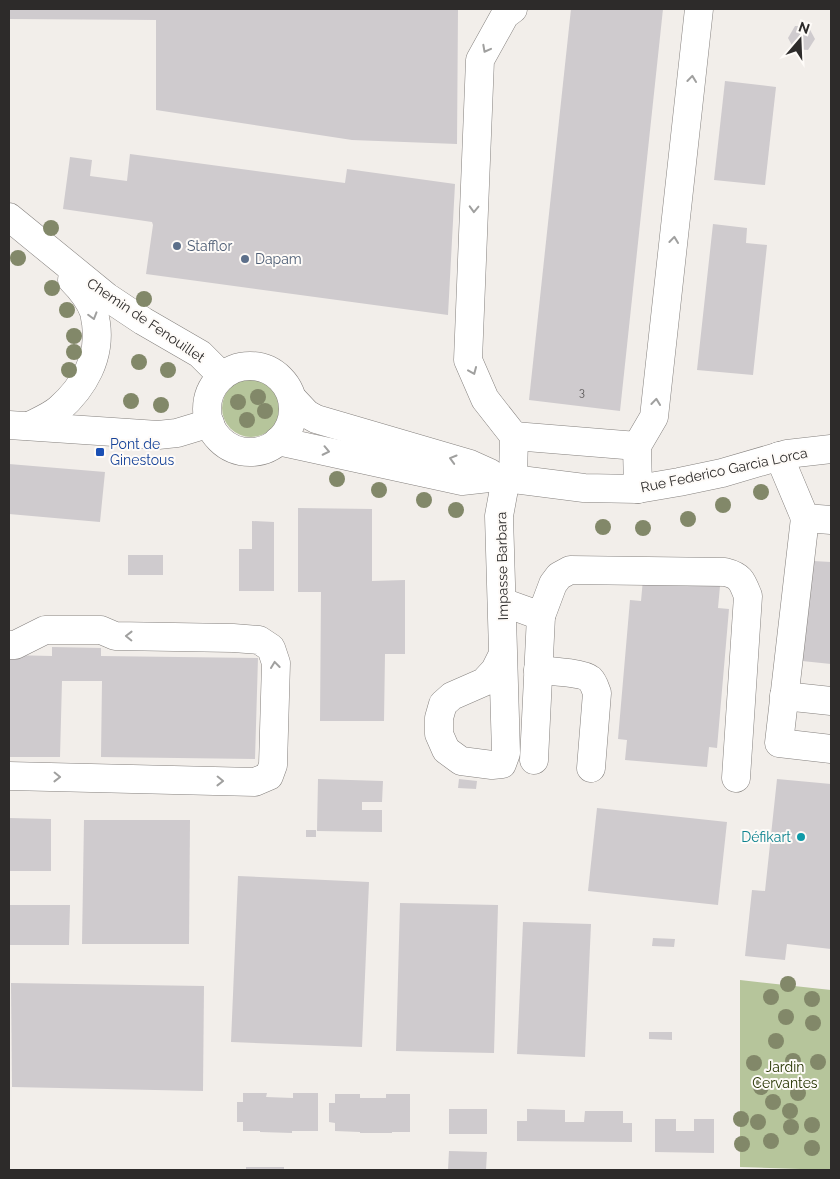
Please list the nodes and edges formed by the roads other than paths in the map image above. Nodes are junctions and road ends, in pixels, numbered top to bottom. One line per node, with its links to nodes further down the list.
1 (513, 9): 9 (street, one-way to 9)
2 (700, 9): 11 (street, one-way to 2)
3 (9, 217): 4 (street, Chemin de Fenouillet)
4 (46, 248): 5 (street, Chemin de Fenouillet); 8 (street, Chemin de Fenouillet, one-way to 8)
5 (221, 377): 6 (street); 7 (street)
6 (292, 398): 10 (street); 14 (street, Rue Federico Garcia Lorca, one-way to 6)
7 (210, 423): 8 (street); 10 (street)
8 (19, 425)
9 (514, 436): 11 (street); 14 (street, Impasse Barbara)
10 (278, 441): 14 (street, Rue Federico Garcia Lorca, one-way to 14)
11 (637, 446): 15 (street)
12 (831, 449): 13 (street, Rue Federico Garcia Lorca)
13 (779, 456): 15 (street, Rue Federico Garcia Lorca); 16 (street)
14 (506, 478): 15 (street, Rue Federico Garcia Lorca); 17 (street, Impasse Barbara)
15 (638, 489)
16 (818, 519): 22 (street)
17 (502, 602): 18 (street); 20 (street, Impasse Barbara)
18 (541, 616): 21 (street); 28 (street)
19 (9, 644): 27 (street, one-way to 19)
20 (503, 654)
21 (538, 670): 25 (street); 26 (street)
22 (784, 696): 23 (street); 24 (street)
23 (831, 701)
24 (831, 749)
25 (534, 760)
26 (591, 768)
27 (9, 776)
28 (736, 778)

